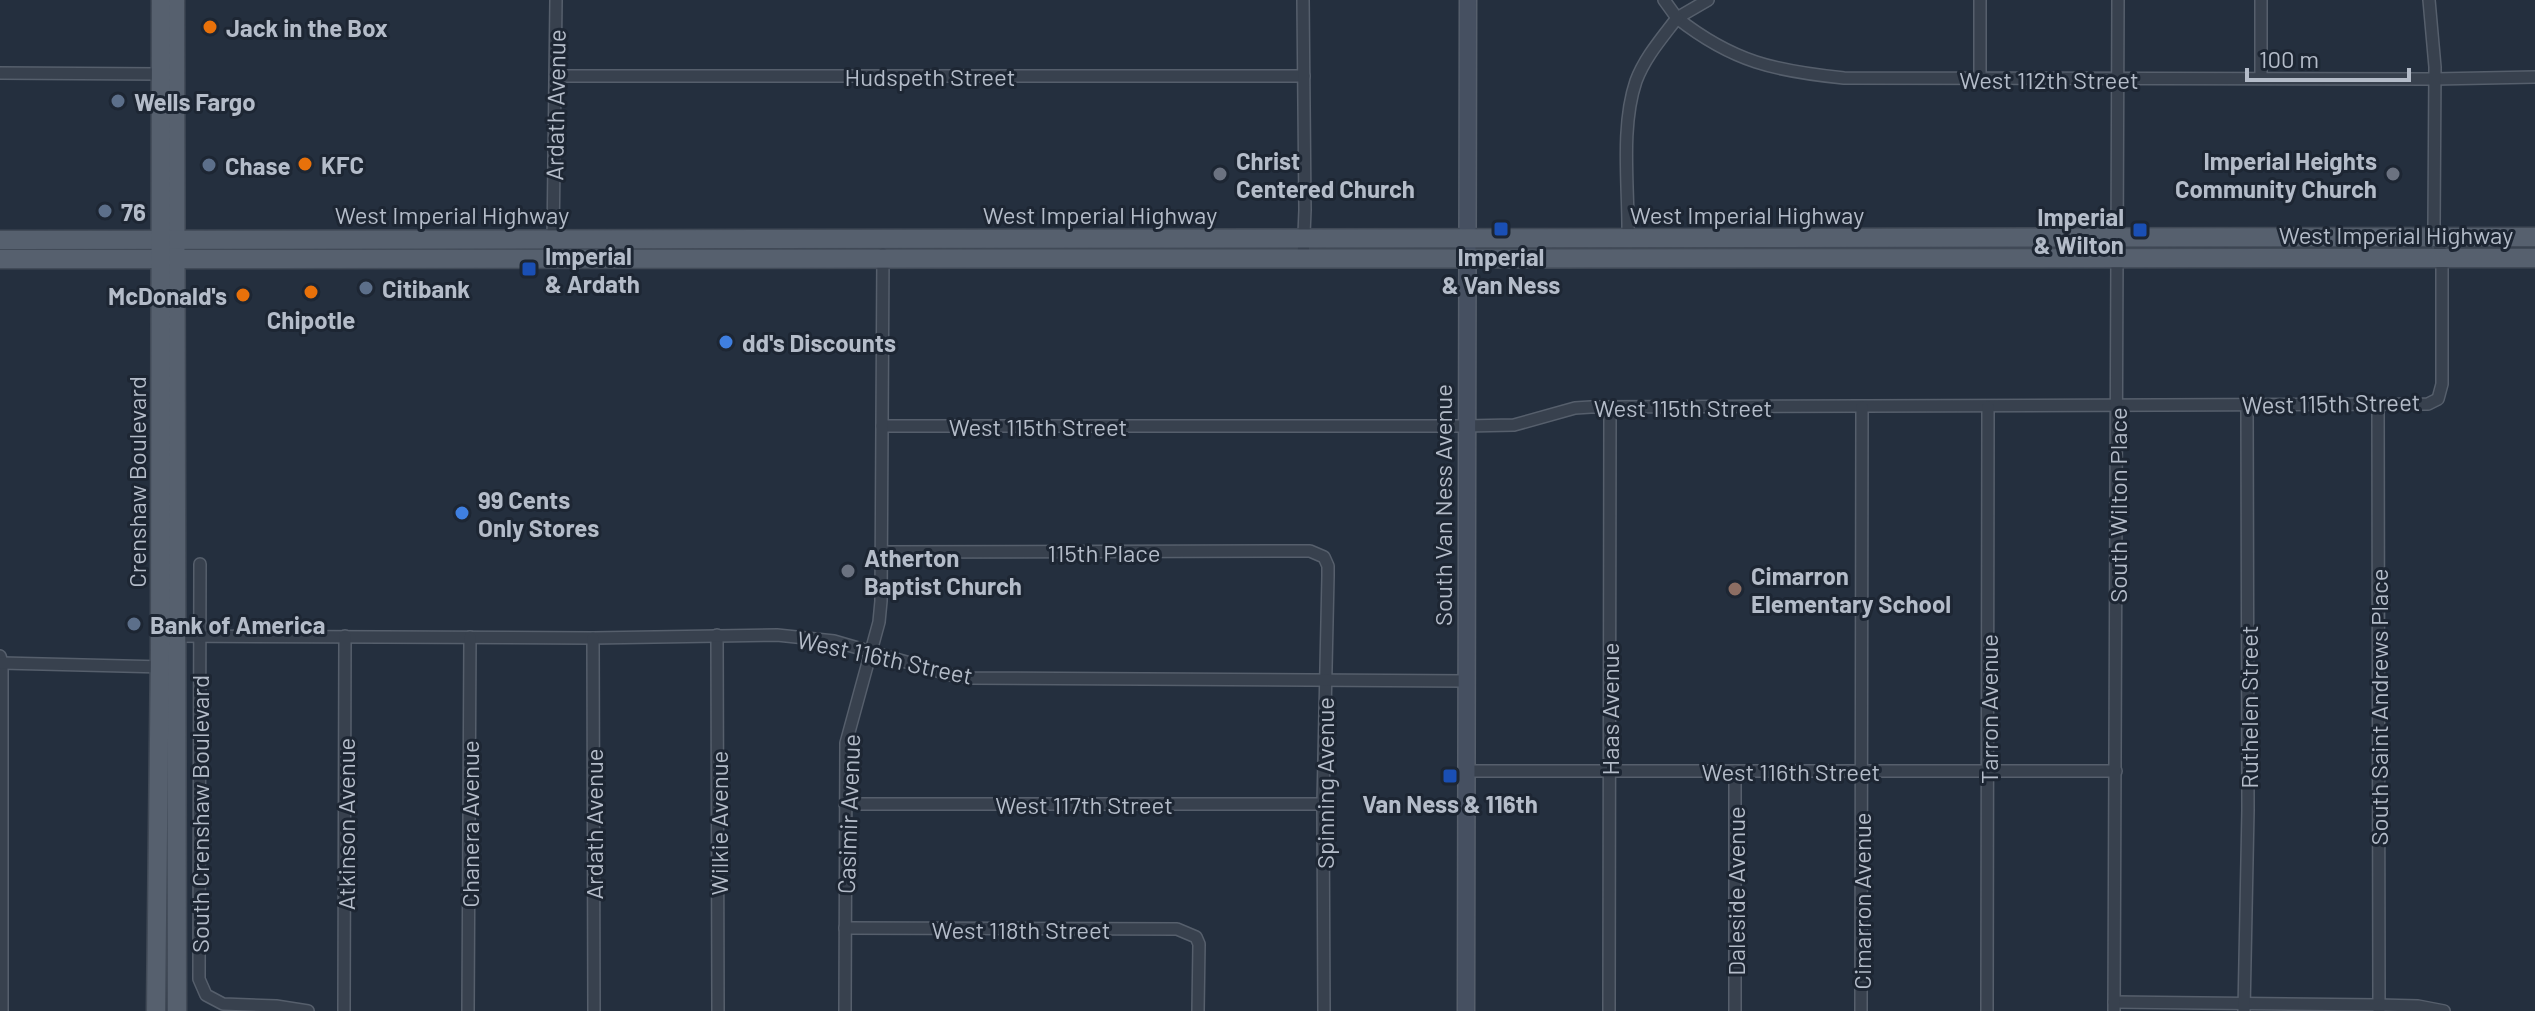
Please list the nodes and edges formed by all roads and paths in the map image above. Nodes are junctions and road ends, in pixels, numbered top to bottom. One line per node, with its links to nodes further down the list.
1 (163, 0): 14 (main road, Crenshaw Boulevard)
2 (175, 0): 14 (main road, Crenshaw Boulevard)
3 (556, 0): 15 (street, Ardath Avenue)
4 (1303, 0): 16 (street)
5 (1468, 0): 28 (main road, South Van Ness Avenue)
6 (1664, 0): 12 (street)
7 (1708, 0): 12 (street)
8 (1980, 0): 19 (street)
9 (2118, 0): 21 (street, South Wilton Place)
10 (2261, 0): 18 (street)
11 (2429, 0): 20 (street)
12 (1677, 18): 19 (street, West 112th Street); 29 (street)
13 (0, 73): 14 (street)
14 (168, 74): 30 (main road, Crenshaw Boulevard)
15 (556, 76): 16 (street, Hudspeth Street); 25 (street, Ardath Avenue)
16 (1304, 76): 27 (street)
17 (2535, 77): 20 (street, West 112th Street)
18 (2261, 78): 20 (street, West 112th Street); 21 (street, West 112th Street)
19 (1980, 79): 21 (street, West 112th Street)
20 (2435, 79): 22 (street)
21 (2118, 80): 23 (street, South Wilton Place)
22 (2435, 236): 23 (main road, West Imperial Highway); 24 (main road, West Imperial Highway); 35 (street)
23 (2117, 237): 29 (main road, West Imperial Highway); 34 (street, South Wilton Place)
24 (2535, 237)
25 (553, 238): 26 (main road, West Imperial Highway); 30 (main road, West Imperial Highway); 40 (street, Ardath Avenue)
26 (883, 238): 27 (main road, West Imperial Highway); 41 (street, Casimir Avenue)
27 (1304, 238): 28 (main road, West Imperial Highway); 42 (street)
28 (1468, 238): 29 (main road, West Imperial Highway); 36 (main road, South Van Ness Avenue)
29 (1628, 238)
30 (168, 239): 32 (main road, West Imperial Highway); 39 (main road, Crenshaw Boulevard)
31 (0, 240): 32 (main road, West Imperial Highway)
32 (24, 240): 33 (main road)
33 (0, 247)
34 (2117, 257): 35 (main road, West Imperial Highway); 36 (main road, West Imperial Highway); 43 (street, South Wilton Place)
35 (2442, 257): 37 (main road, West Imperial Highway); 45 (street, West 115th Street)
36 (1466, 258): 42 (main road, West Imperial Highway); 50 (main road, South Van Ness Avenue)
37 (2535, 258)
38 (0, 259): 39 (main road, West Imperial Highway)
39 (168, 259): 40 (main road, West Imperial Highway); 55 (main road, Crenshaw Boulevard)
40 (551, 259): 41 (main road, West Imperial Highway)
41 (883, 259): 42 (main road, West Imperial Highway); 49 (street, Casimir Avenue)
42 (1303, 259)
43 (2117, 404): 44 (street, West 115th Street); 48 (street, West 115th Street); 69 (street, South Wilton Place)
44 (2247, 404): 45 (street, West 115th Street); 75 (street, Ruthelen Street)
45 (2378, 404): 76 (street, South Saint Andrews Place)
46 (1610, 407): 47 (street, West 115th Street); 50 (street, West 115th Street); 66 (street, Haas Avenue)
47 (1862, 407): 48 (street, West 115th Street); 68 (street, Cimarron Avenue)
48 (1988, 407): 70 (street, Tarron Avenue)
49 (882, 426): 50 (street, West 115th Street); 51 (street, Casimir Avenue)
50 (1466, 426): 64 (main road, South Van Ness Avenue)
51 (882, 552): 52 (street, 115th Place); 60 (street, Casimir Avenue)
52 (1324, 557): 63 (street, Spinning Avenue)
53 (200, 564): 56 (street, South Crenshaw Boulevard)
54 (717, 635): 59 (street, West 116th Street); 60 (street, West 116th Street); 84 (street, Wilkie Avenue)
55 (168, 636): 56 (street, West 116th Street); 62 (main road, Crenshaw Boulevard)
56 (200, 636): 57 (street, West 116th Street); 80 (street, South Crenshaw Boulevard)
57 (345, 636): 58 (street, West 116th Street); 81 (street, Atkinson Avenue)
58 (470, 637): 59 (street, West 116th Street); 82 (street, Chanera Avenue)
59 (593, 638): 83 (street, Ardath Avenue)
60 (870, 652): 63 (street, West 116th Street); 71 (street, Casimir Avenue)
61 (1, 660): 62 (street); 77 (street)
62 (168, 667): 78 (main road, Crenshaw Boulevard); 79 (main road, Crenshaw Boulevard)
63 (1325, 681): 64 (street, West 116th Street); 72 (street, Spinning Avenue)
64 (1466, 681): 65 (main road, South Van Ness Avenue)
65 (1466, 771): 66 (street, West 116th Street); 88 (main road, South Van Ness Avenue)
66 (1609, 771): 67 (street, West 116th Street); 89 (street, Haas Avenue)
67 (1735, 771): 68 (street, West 116th Street); 90 (street, Daleside Avenue)
68 (1861, 771): 70 (street, West 116th Street); 91 (street, Cimarron Avenue)
69 (2116, 771): 70 (street, West 116th Street); 74 (street, South Wilton Place)
70 (1988, 772): 92 (street, Tarron Avenue)
71 (845, 804): 72 (street, West 117th Street); 73 (street, Casimir Avenue)
72 (1323, 804): 87 (street, Spinning Avenue)
73 (845, 928): 85 (street, Casimir Avenue); 86 (street, West 118th Street)
74 (2114, 1007): 75 (street)
75 (2244, 1008): 76 (street)
76 (2379, 1008): 93 (street)
77 (2, 1011)
78 (156, 1011)
79 (177, 1011)
80 (308, 1011)
81 (344, 1011)
82 (468, 1011)
83 (594, 1011)
84 (718, 1011)
85 (845, 1011)
86 (1198, 1011)
87 (1324, 1011)
88 (1466, 1011)
89 (1609, 1011)
90 (1735, 1011)
91 (1861, 1011)
92 (1987, 1011)
93 (2444, 1011)

